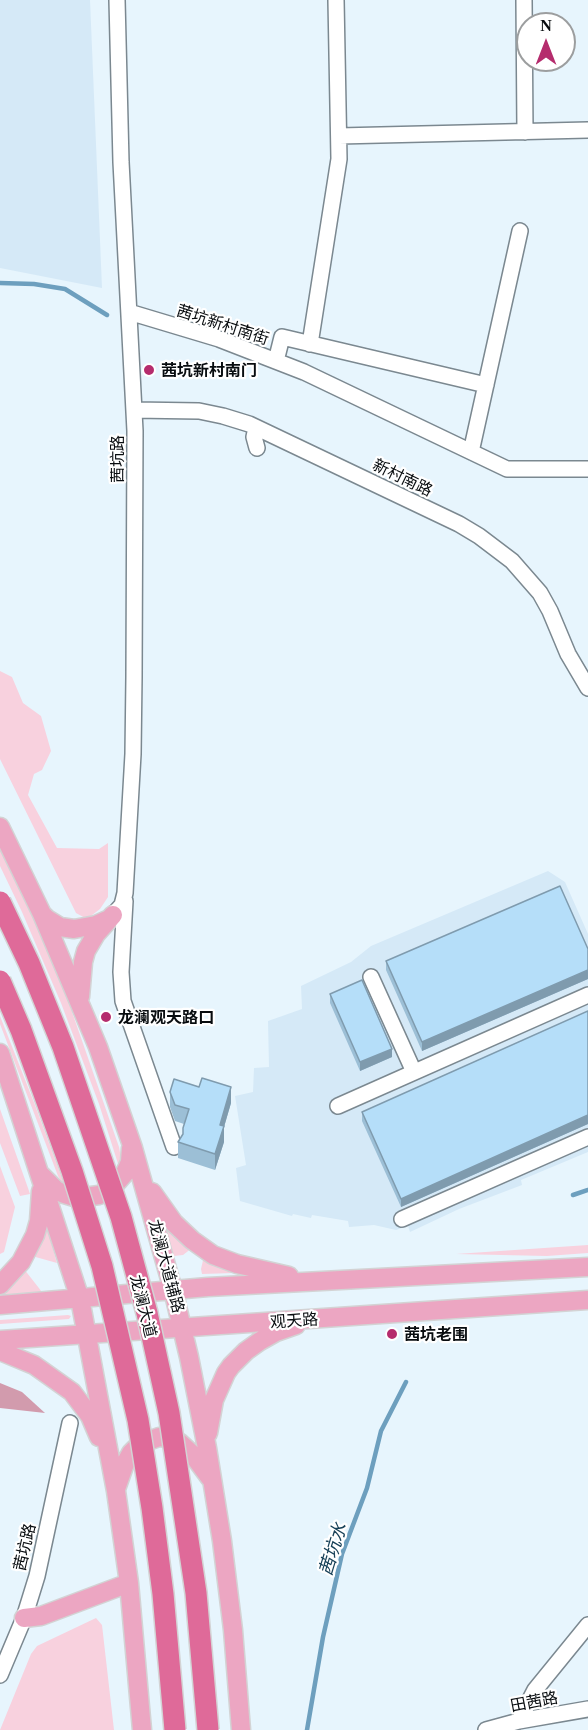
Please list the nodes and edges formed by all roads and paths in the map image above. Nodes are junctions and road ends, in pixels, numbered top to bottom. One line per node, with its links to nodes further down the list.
1 (117, 0): 8 (street, 茜坑路)
2 (336, 0): 6 (street)
3 (524, 0): 5 (street)
4 (588, 130): 5 (street)
5 (525, 132): 6 (street)
6 (339, 136): 9 (street)
7 (520, 231): 11 (street)
8 (129, 312): 10 (street, 茜坑新村南街); 12 (street, 茜坑路)
9 (310, 344): 10 (street); 11 (street)
10 (276, 361): 15 (street, 茜坑新村南街)
11 (486, 385): 15 (street)
12 (134, 410): 13 (street, 新村南路); 20 (street, 茜坑路)
13 (256, 428): 14 (street); 17 (street, 新村南路)
14 (256, 448)
15 (471, 452): 16 (street, 茜坑新村南街)
16 (588, 469)
17 (583, 677): 18 (street, 新村南路)
18 (588, 688)
19 (0, 827): 22 (main road, 龙澜大道辅路)
20 (125, 893): 23 (street, 茜坑路); 33 (street)
21 (0, 902): 61 (highway, 龙澜大道, bridge)
22 (42, 914): 23 (main road); 27 (main road, 龙澜大道辅路)
23 (113, 915): 27 (main road)
24 (371, 977): 29 (street)
25 (0, 981): 60 (highway, 龙澜大道, bridge)
26 (588, 995): 29 (street)
27 (83, 1010): 32 (main road, 龙澜大道辅路)
28 (0, 1056): 35 (main road)
29 (414, 1072): 30 (street)
30 (338, 1106)
31 (588, 1137): 36 (street)
32 (131, 1142): 34 (main road, 龙澜大道辅路); 35 (main road)
33 (174, 1147)
34 (141, 1173): 38 (main road); 40 (main road, 龙澜大道辅路)
35 (40, 1175): 39 (main road); 41 (main road)
36 (402, 1219)
37 (588, 1267): 38 (main road)
38 (330, 1281): 40 (main road)
39 (0, 1285)
40 (173, 1290): 41 (main road); 45 (main road, 龙澜大道辅路)
41 (80, 1299): 43 (main road); 46 (main road)
42 (588, 1300): 44 (main road, 观天路)
43 (0, 1305)
44 (323, 1318): 45 (main road, 观天路); 50 (main road)
45 (183, 1326): 46 (main road, 观天路); 50 (main road, 龙澜大道辅路)
46 (87, 1334): 47 (main road, 观天路); 52 (main road)
47 (0, 1340)
48 (0, 1351): 52 (main road)
49 (70, 1423): 54 (street, 茜坑路)
50 (208, 1456): 51 (main road, 龙澜大道辅路)
51 (212, 1482): 52 (main road); 62 (main road, 龙澜大道辅路)
52 (115, 1485): 53 (main road)
53 (129, 1584): 54 (main road); 59 (main road)
54 (24, 1618): 56 (street, 茜坑路)
55 (588, 1624): 58 (street)
56 (0, 1675)
57 (588, 1710): 58 (street, 田茜路)
58 (519, 1721): 63 (street, 田茜路)
59 (142, 1730)
60 (175, 1730)
61 (208, 1730)
62 (242, 1730)
63 (486, 1730)

